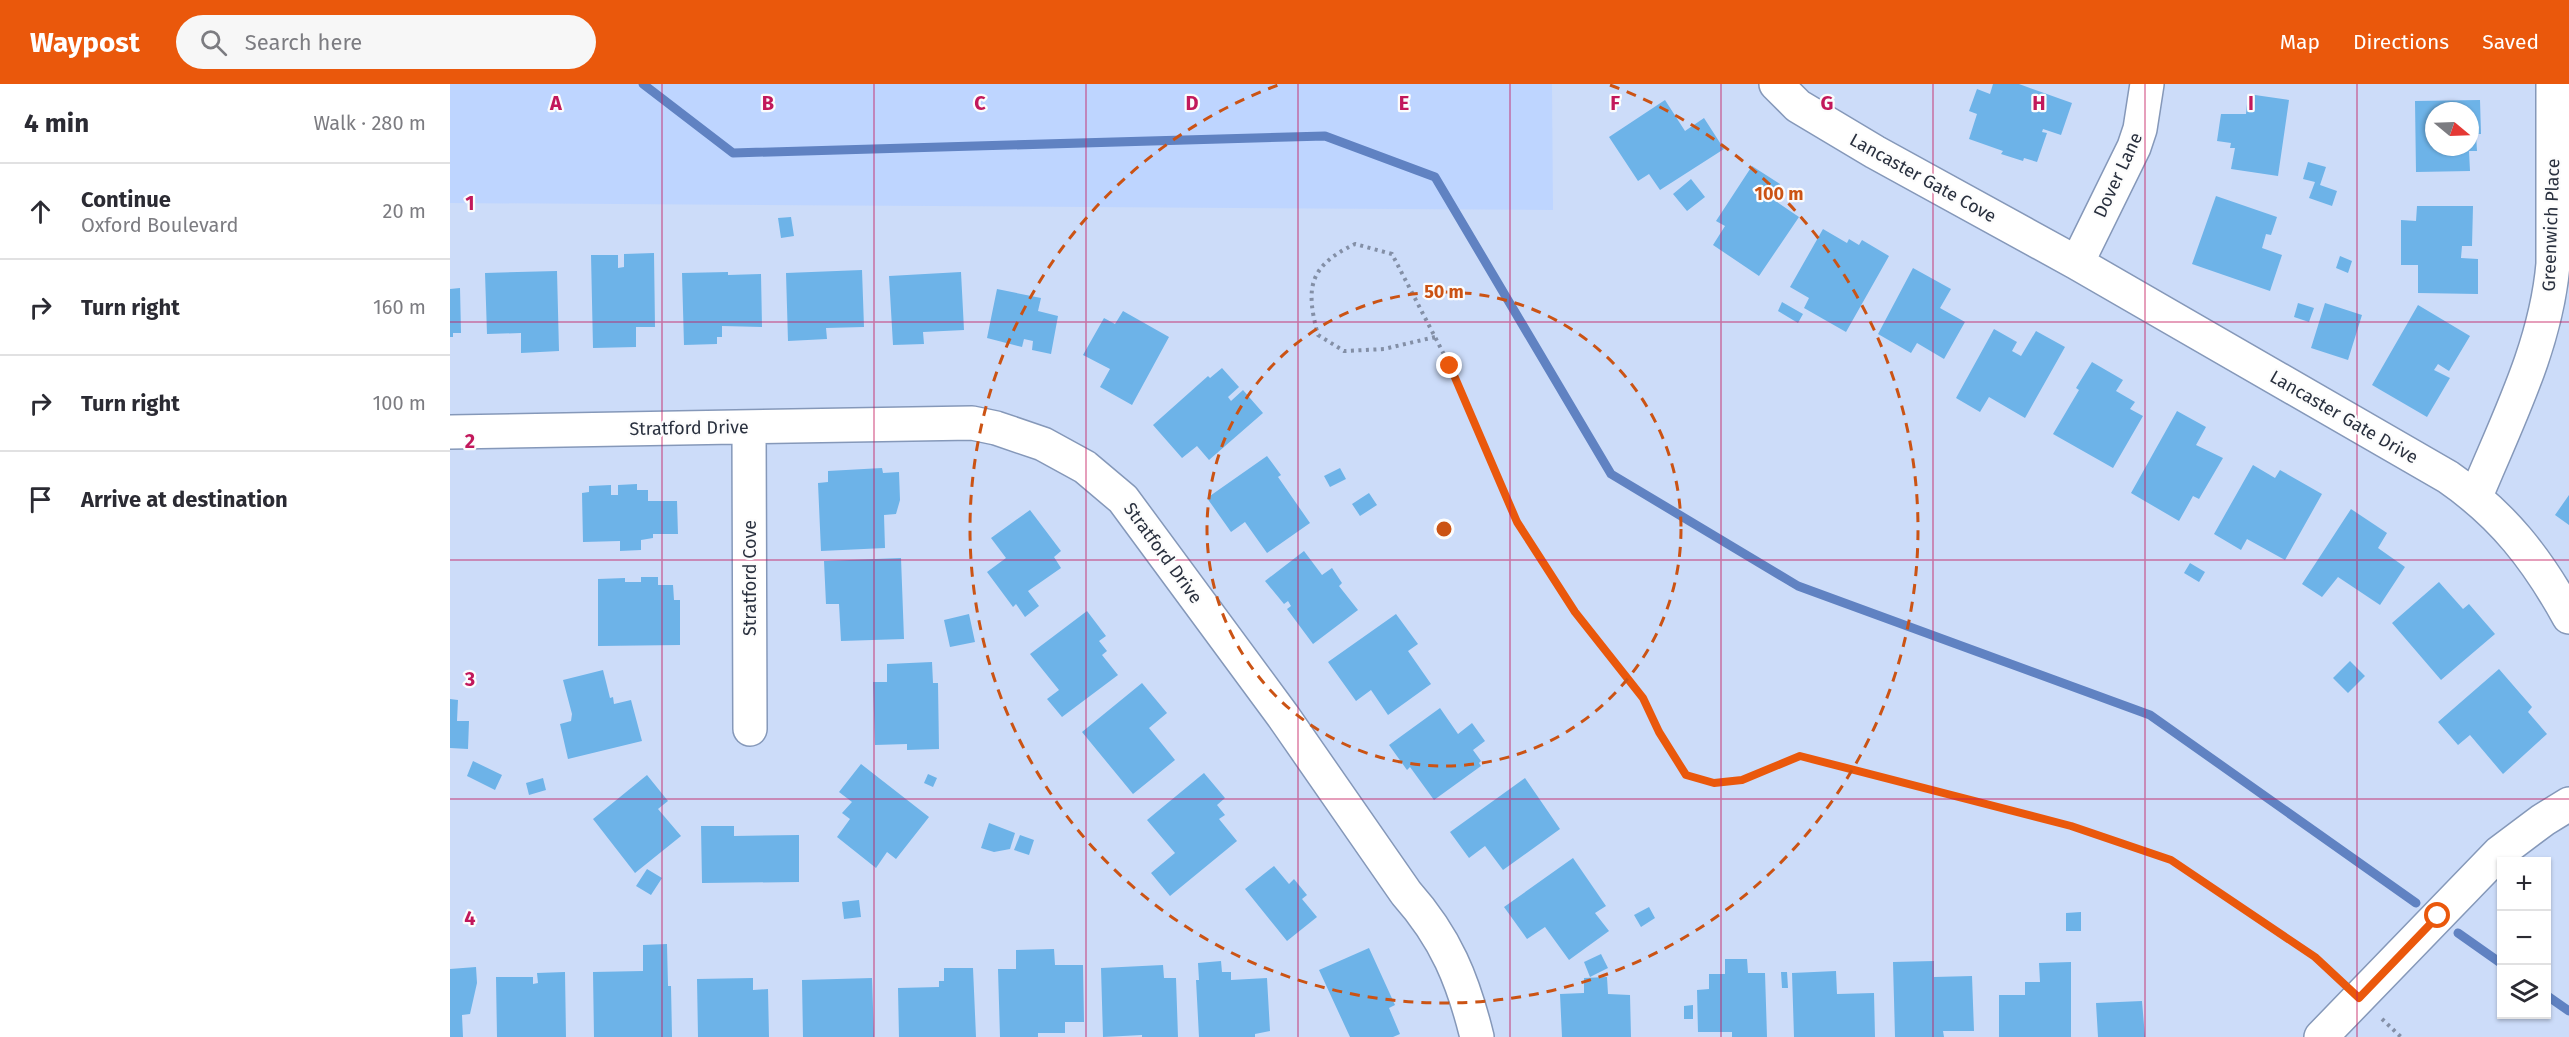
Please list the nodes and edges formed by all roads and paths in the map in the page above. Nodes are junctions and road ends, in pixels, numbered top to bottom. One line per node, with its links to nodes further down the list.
1 (1776, 84): 4 (street, Lancaster Gate Cove)
2 (2146, 84): 4 (street, Dover Lane)
3 (2553, 84): 8 (street, Greenwich Place)
4 (2077, 263): 8 (street, Lancaster Gate Drive)
5 (1434, 337): 5 (path); 12 (path)
6 (749, 427): 7 (street, Stratford Drive); 10 (street, Stratford Cove); 13 (street, Stratford Drive)
7 (450, 432)
8 (2476, 496): 9 (street, Lancaster Gate Drive)
9 (2569, 617)
10 (750, 729)
11 (2569, 804): 12 (street)
12 (2359, 998): 14 (street); 15 (path)
13 (1477, 1037)
14 (2321, 1037)
15 (2401, 1037)

